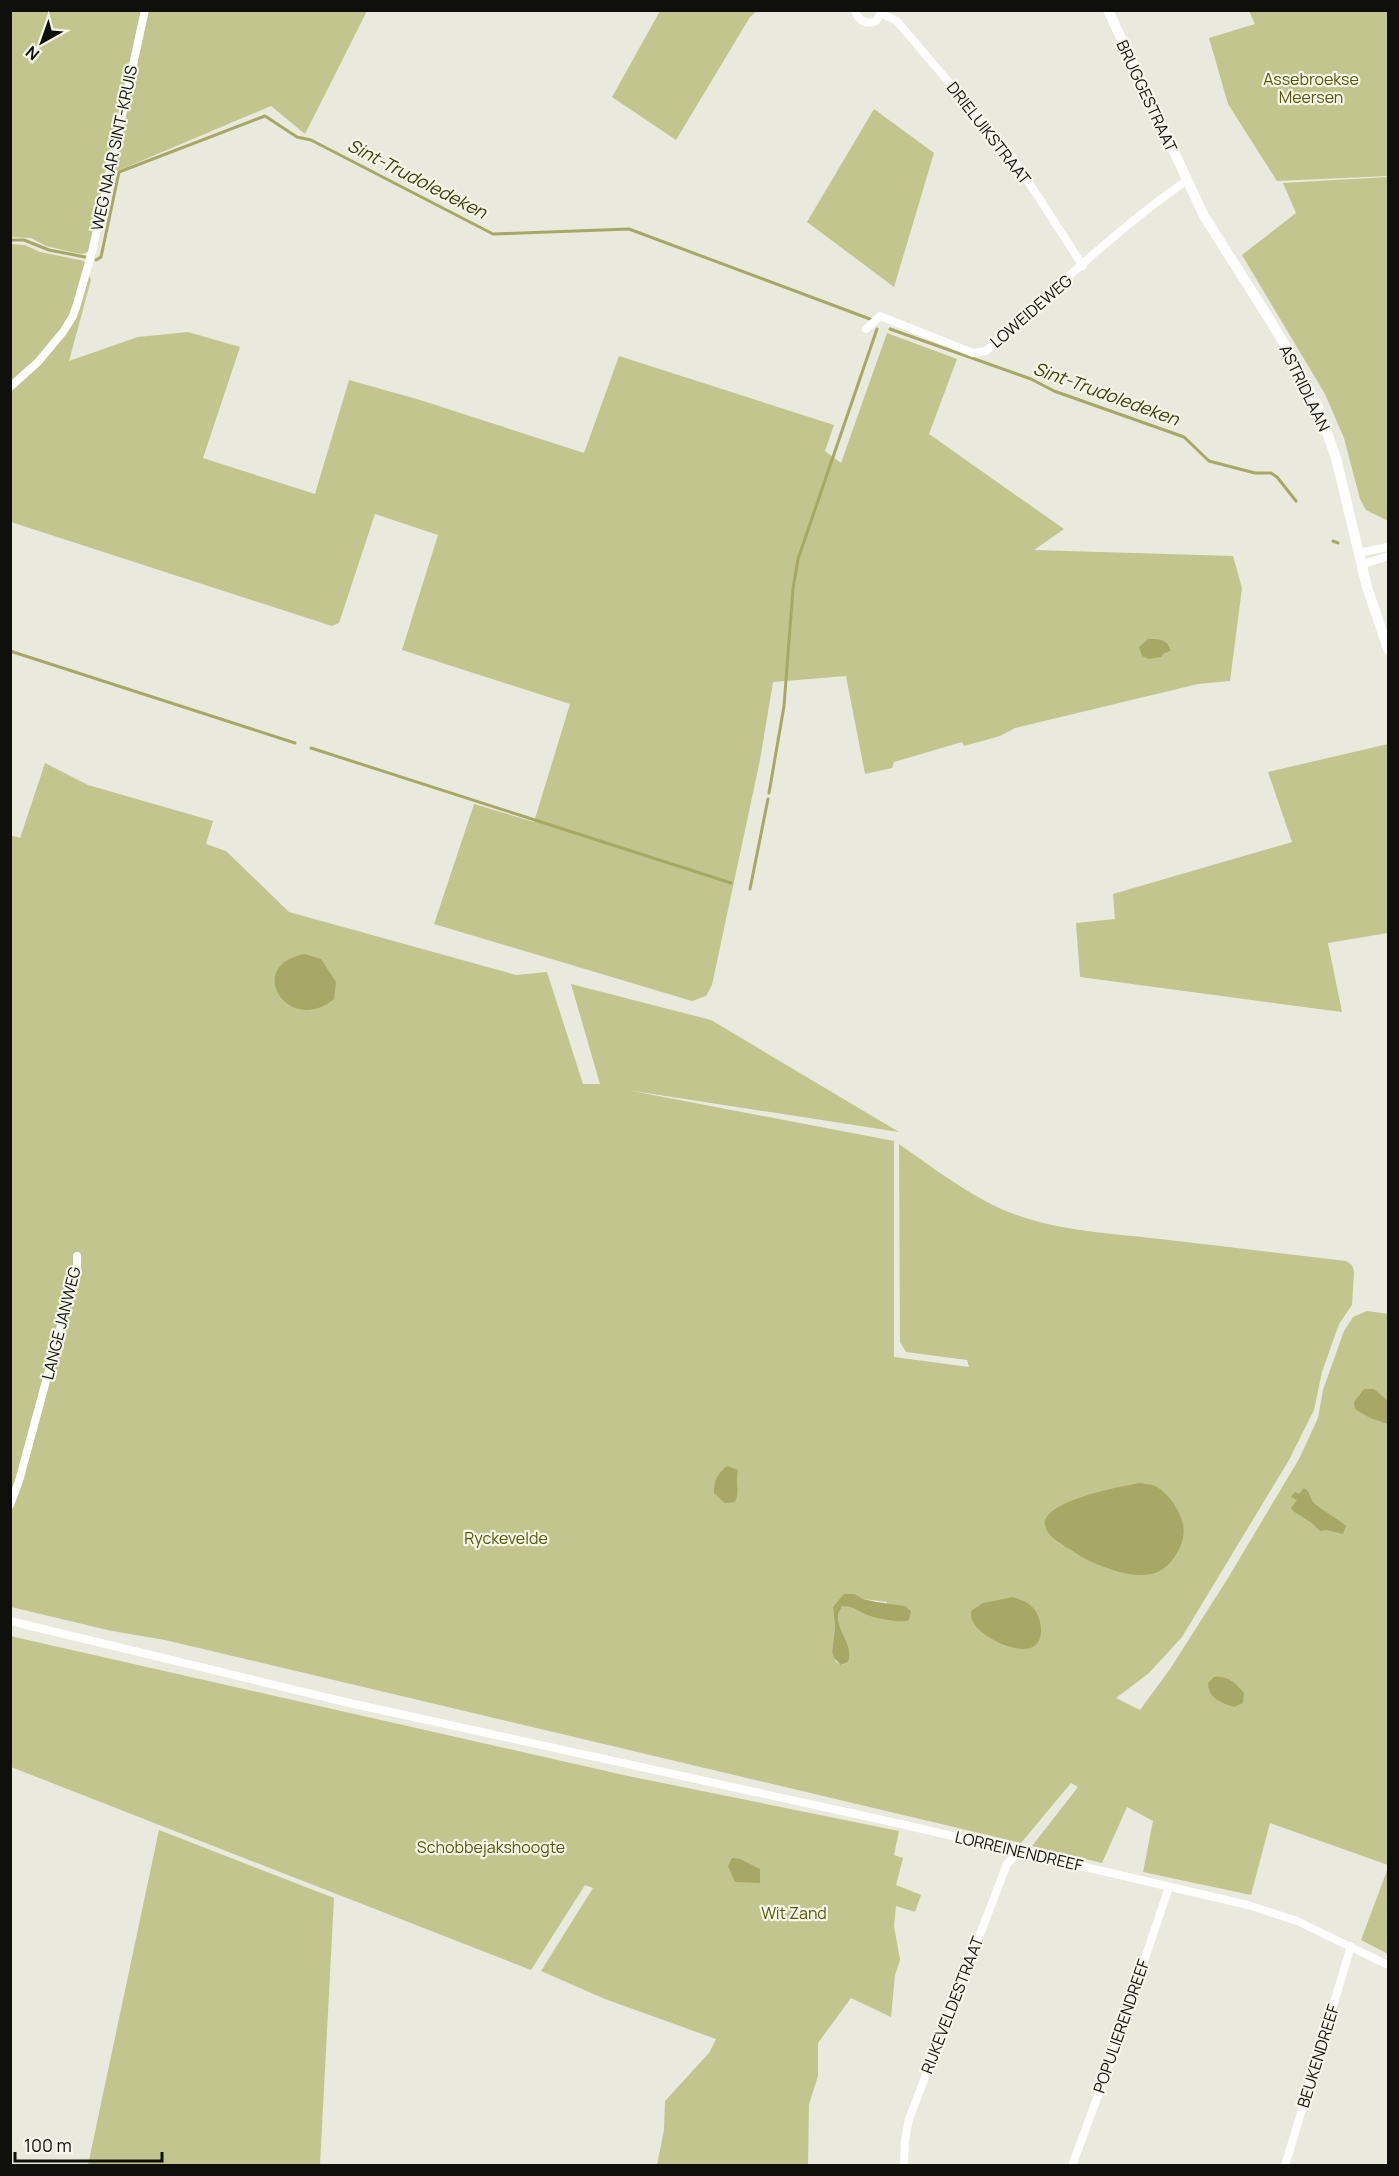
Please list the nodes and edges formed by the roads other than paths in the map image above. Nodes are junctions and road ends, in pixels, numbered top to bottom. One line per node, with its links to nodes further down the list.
1 (145, 10): 8 (street, WEG NAAR SINT-KRUIS)
2 (855, 10): 4 (street, DRIELUIKSTRAAT)
3 (1108, 10): 5 (main road, BRUGGESTRAAT)
4 (882, 12): 6 (street, DRIELUIKSTRAAT)
5 (1186, 181): 6 (street, LOWEIDEWEG); 10 (main road, ASTRIDLAAN)
6 (1083, 266): 7 (street, LOWEIDEWEG)
7 (866, 329)
8 (10, 387)
9 (1389, 547): 10 (street)
10 (1358, 552): 12 (main road, ASTRIDLAAN)
11 (1389, 556): 12 (street)
12 (1361, 565): 13 (main road, ASTRIDLAAN)
13 (1389, 649)
14 (77, 1256): 15 (street, LANGE JANWEG)
15 (10, 1505)
16 (10, 1621): 17 (street, LORREINENDREEF)
17 (1019, 1851): 18 (street, LORREINENDREEF); 21 (street, RIJKEVELDESTRAAT)
18 (1169, 1887): 19 (street, LORREINENDREEF); 22 (street, POPULIERENDREEF)
19 (1351, 1946): 20 (street, LORREINENDREEF); 23 (street, BEUKENDREEF)
20 (1389, 1965)
21 (904, 2166)
22 (1072, 2166)
23 (1285, 2166)

